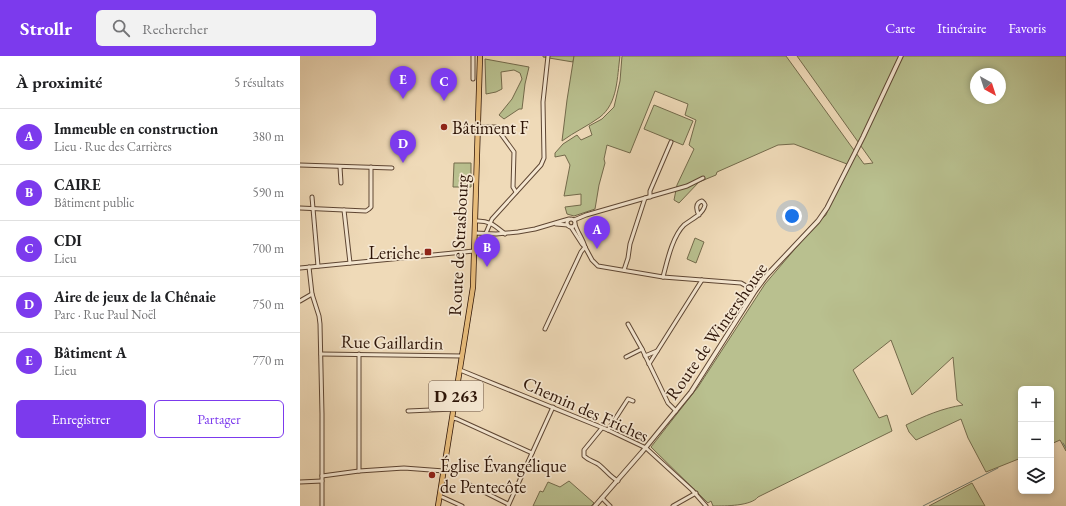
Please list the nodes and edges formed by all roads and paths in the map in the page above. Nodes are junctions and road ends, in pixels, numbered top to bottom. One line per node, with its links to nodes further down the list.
1 (473, 56): 5 (street)
2 (480, 56): 6 (main road, Route de Strasbourg / D 263)
3 (548, 56): 14 (street)
4 (901, 56): 40 (street, Route de Wintershouse)
5 (473, 79)
6 (478, 127): 14 (street); 23 (main road, Route de Strasbourg / D 263)
7 (671, 142): 16 (street)
8 (300, 165): 9 (street)
9 (340, 167): 10 (street); 13 (street)
10 (371, 168): 11 (street); 20 (street)
11 (392, 168)
12 (703, 178): 16 (street)
13 (341, 183)
14 (516, 192): 24 (street)
15 (312, 197): 19 (street)
16 (650, 197): 17 (street)
17 (645, 198): 25 (street); 37 (street)
18 (300, 208): 19 (street)
19 (312, 209): 20 (street); 34 (street)
20 (344, 210): 33 (street)
21 (698, 215): 38 (street)
22 (569, 220): 25 (street); 26 (street); 27 (street)
23 (475, 221): 24 (street); 28 (main road, Route de Strasbourg / D 263)
24 (490, 222): 29 (street); 30 (street)
25 (575, 222): 27 (street); 31 (street)
26 (550, 225): 27 (street); 30 (street)
27 (569, 226): 31 (street)
28 (475, 233): 29 (street); 32 (main road, Route de Strasbourg / D 263)
29 (486, 233): 30 (street)
30 (504, 234)
31 (586, 249): 37 (street); 44 (street)
32 (474, 251): 33 (street); 49 (main road, Route de Strasbourg / D 263)
33 (350, 263): 34 (street)
34 (318, 266): 35 (street)
35 (309, 267): 36 (street); 41 (street)
36 (300, 268)
37 (624, 270): 38 (street)
38 (663, 277): 39 (street)
39 (702, 280): 40 (street); 46 (street)
40 (755, 291): 58 (street, Route de Wintershouse)
41 (312, 294): 42 (street); 47 (street)
42 (300, 301)
43 (628, 324): 45 (street)
44 (545, 329)
45 (642, 349): 50 (street); 51 (street)
46 (657, 351): 50 (street); 52 (street)
47 (321, 354): 48 (street, Rue Gaillardin); 66 (street)
48 (359, 354): 49 (street, Rue Gaillardin); 64 (street)
49 (462, 356): 53 (main road, Route de Strasbourg / D 263)
50 (645, 356): 52 (street)
51 (626, 357)
52 (649, 364): 58 (street)
53 (460, 370): 55 (street, Chemin des Friches); 56 (main road, Route de Strasbourg / D 263)
54 (632, 401): 61 (street)
55 (553, 407): 60 (street, Chemin des Friches); 63 (street)
56 (454, 408): 57 (street); 59 (main road, Route de Strasbourg / D 263)
57 (408, 411)
58 (676, 411): 62 (street, Route de Wintershouse)
59 (453, 418): 63 (street); 65 (main road, Route de Strasbourg / D 263)
60 (602, 428): 61 (street, Chemin des Friches); 68 (street)
61 (608, 430): 62 (street, Chemin des Friches)
62 (646, 448): 68 (street, Route de Wintershouse); 71 (street, Chemin des Friches)
63 (532, 453): 74 (street)
64 (359, 471): 65 (street); 66 (street)
65 (444, 471): 72 (main road, Route de Strasbourg / D 263)
66 (322, 476): 67 (street)
67 (322, 480): 69 (street); 75 (street)
68 (618, 481): 73 (street, Route de Wintershouse)
69 (300, 482)
70 (470, 485): 74 (street)
71 (696, 493): 80 (street); 81 (street, Chemin des Friches)
72 (440, 496): 76 (main road, Route de Strasbourg / D 263); 77 (street)
73 (602, 498): 78 (street, Route de Wintershouse); 79 (street)
74 (508, 505)
75 (322, 506)
76 (438, 506)
77 (462, 506)
78 (594, 506)
79 (610, 506)
80 (673, 506)
81 (706, 506)

